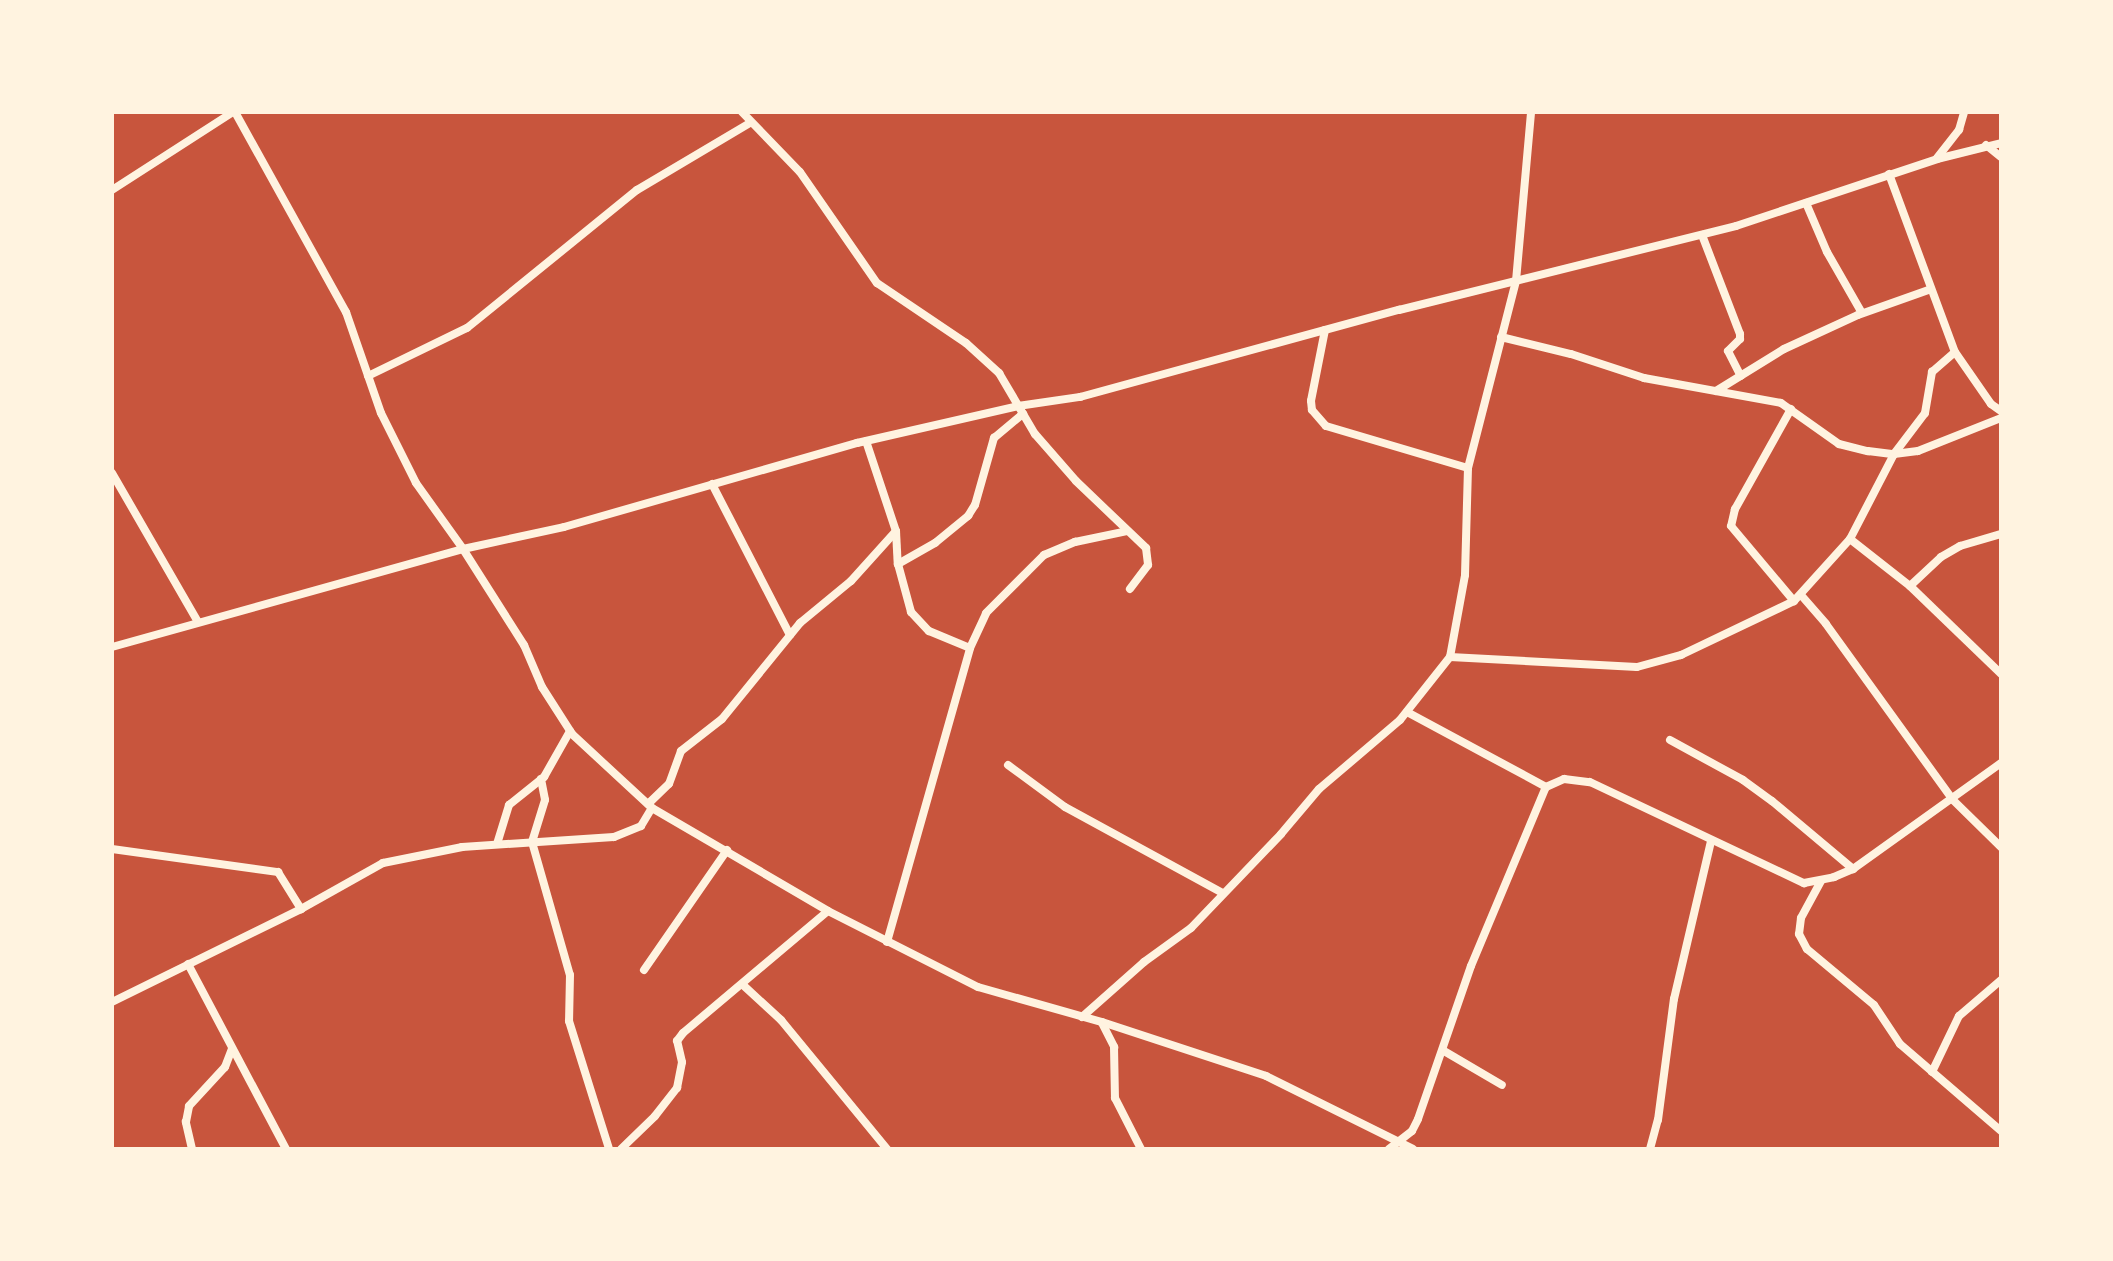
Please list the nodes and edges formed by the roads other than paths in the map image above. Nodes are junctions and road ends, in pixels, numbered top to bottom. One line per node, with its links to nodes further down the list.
1 (234, 112): 10 (street); 19 (street)
2 (1531, 112): 13 (street)
3 (1964, 112): 8 (street)
4 (747, 116): 19 (street); 23 (street)
5 (2001, 143): 6 (street)
6 (1985, 145): 7 (street); 8 (street)
7 (2001, 157)
8 (1937, 159): 9 (street)
9 (1889, 174): 11 (street); 14 (street)
10 (112, 190)
11 (1806, 203): 12 (street); 15 (street)
12 (1702, 235): 13 (street); 20 (street)
13 (1516, 281): 16 (street); 17 (street)
14 (1931, 289): 15 (street); 18 (street)
15 (1862, 313): 20 (street)
16 (1325, 330): 23 (street); 28 (street)
17 (1501, 337): 21 (street); 28 (street)
18 (1955, 352): 24 (street); 27 (street)
19 (368, 376): 35 (street)
20 (1741, 376): 21 (street)
21 (1716, 391): 22 (street)
22 (1791, 409): 27 (street); 39 (street)
23 (1020, 410): 26 (street); 32 (street); 36 (street)
24 (2001, 411)
25 (2001, 418): 27 (street)
26 (866, 441): 30 (street); 31 (street)
27 (1894, 454): 34 (street)
28 (1468, 468): 44 (street)
29 (112, 473): 40 (street)
30 (712, 484): 35 (street); 41 (street)
31 (896, 531): 36 (street); 41 (street)
32 (1127, 531): 38 (street); 43 (street)
33 (2001, 534): 37 (street)
34 (1850, 539): 37 (street); 39 (street)
35 (463, 549): 40 (street); 47 (street)
36 (898, 564): 43 (street)
37 (1910, 586): 45 (street)
38 (1130, 589)
39 (1797, 598): 44 (street); 53 (street)
40 (198, 622): 42 (street)
41 (790, 635): 54 (street)
42 (112, 647)
43 (970, 648): 66 (street)
44 (1450, 657): 46 (street)
45 (2001, 674)
46 (1407, 712): 52 (street); 63 (street)
47 (570, 731): 51 (street); 54 (street)
48 (1670, 740): 61 (street)
49 (2001, 763): 53 (street)
50 (1008, 765): 63 (street)
51 (541, 779): 56 (street); 57 (street)
52 (1546, 787): 55 (street); 75 (street)
53 (1952, 799): 58 (street); 61 (street)
54 (650, 806): 56 (street); 60 (street)
55 (1711, 841): 62 (street); 87 (street)
56 (532, 842): 57 (street); 82 (street)
57 (497, 844): 64 (street)
58 (2001, 847)
59 (112, 849): 64 (street)
60 (727, 850): 65 (street); 68 (street)
61 (1853, 869): 62 (street)
62 (1822, 881): 76 (street)
63 (1223, 893): 72 (street)
64 (301, 909): 67 (street)
65 (828, 911): 66 (street); 70 (street)
66 (887, 942): 72 (street)
67 (188, 964): 71 (street); 74 (street)
68 (644, 970)
69 (2001, 980): 76 (street)
70 (743, 985): 83 (street); 84 (street)
71 (112, 1002)
72 (1082, 1017): 73 (street)
73 (1102, 1022): 79 (street); 85 (street)
74 (232, 1049): 80 (street); 81 (street)
75 (1444, 1051): 77 (street); 79 (street)
76 (1932, 1072): 78 (street)
77 (1502, 1085)
78 (2001, 1131)
79 (1392, 1146): 86 (street)
80 (192, 1149)
81 (286, 1149)
82 (609, 1149)
83 (621, 1149)
84 (887, 1149)
85 (1141, 1149)
86 (1413, 1149)
87 (1650, 1149)

